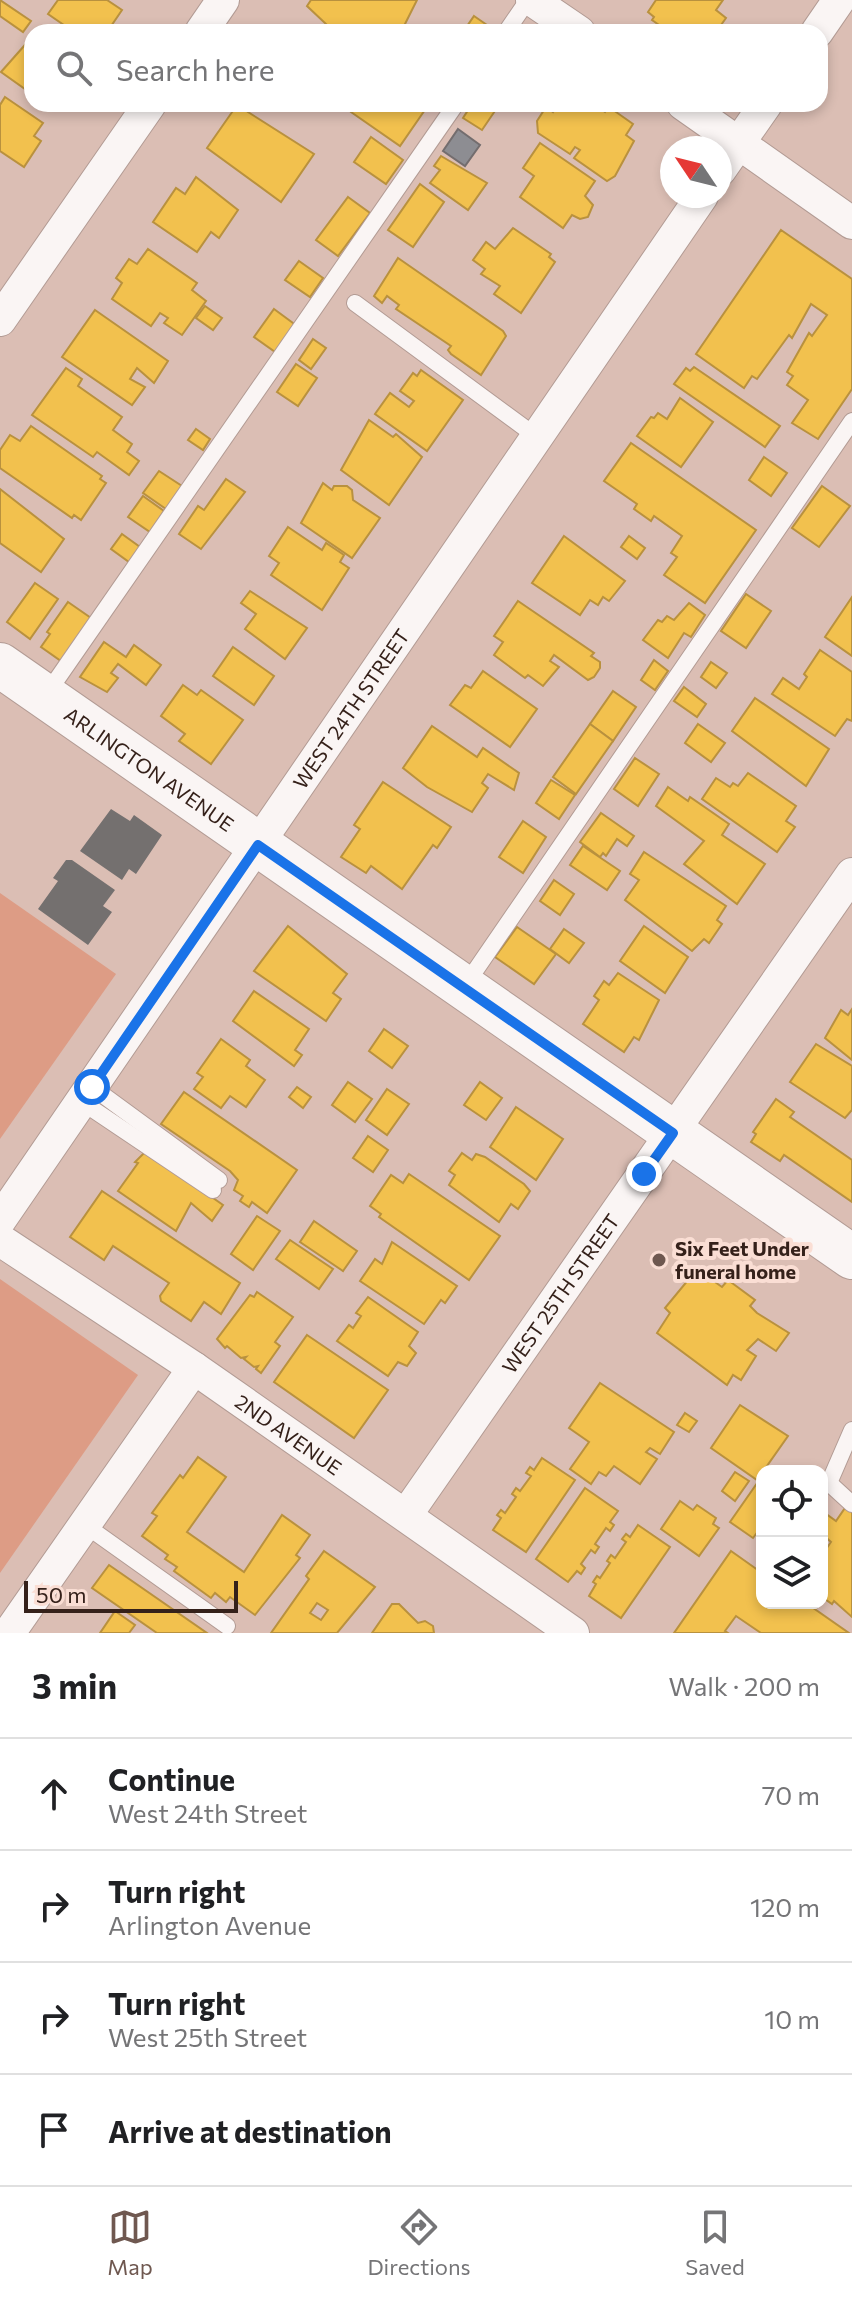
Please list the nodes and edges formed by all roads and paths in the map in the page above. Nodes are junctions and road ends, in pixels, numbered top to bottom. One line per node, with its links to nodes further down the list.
1 (223, 0): 4 (street)
2 (530, 0): 5 (lane); 6 (street)
3 (839, 0): 7 (street)
4 (206, 24)
5 (512, 24)
6 (567, 24)
7 (822, 24)
8 (144, 112): 17 (street)
9 (450, 112): 21 (lane)
10 (694, 112): 12 (street)
11 (760, 112): 12 (street)
12 (739, 143): 13 (street); 15 (street)
13 (732, 153)
14 (694, 208): 19 (street, WEST 24TH STREET)
15 (852, 223)
16 (355, 303): 19 (lane)
17 (0, 320)
18 (852, 421): 24 (lane)
19 (537, 437): 22 (street, WEST 24TH STREET)
20 (0, 665): 21 (main road, ARLINGTON AVENUE)
21 (45, 697): 22 (main road, ARLINGTON AVENUE)
22 (258, 845): 24 (main road, ARLINGTON AVENUE); 25 (street, WEST 24TH STREET)
23 (852, 874): 26 (street, WEST 25TH STREET)
24 (463, 988): 26 (main road, ARLINGTON AVENUE)
25 (87, 1094): 27 (lane); 28 (street, WEST 24TH STREET)
26 (673, 1133): 30 (main road, ARLINGTON AVENUE); 34 (street, WEST 25TH STREET)
27 (216, 1185)
28 (0, 1220)
29 (0, 1240): 31 (street, 2ND AVENUE)
30 (852, 1257)
31 (194, 1368): 34 (street, 2ND AVENUE); 35 (street)
32 (852, 1430): 33 (lane)
33 (852, 1504)
34 (406, 1515): 38 (street, 2ND AVENUE)
35 (85, 1525): 36 (lane); 37 (street)
36 (227, 1626)
37 (9, 1633)
38 (573, 1633)

